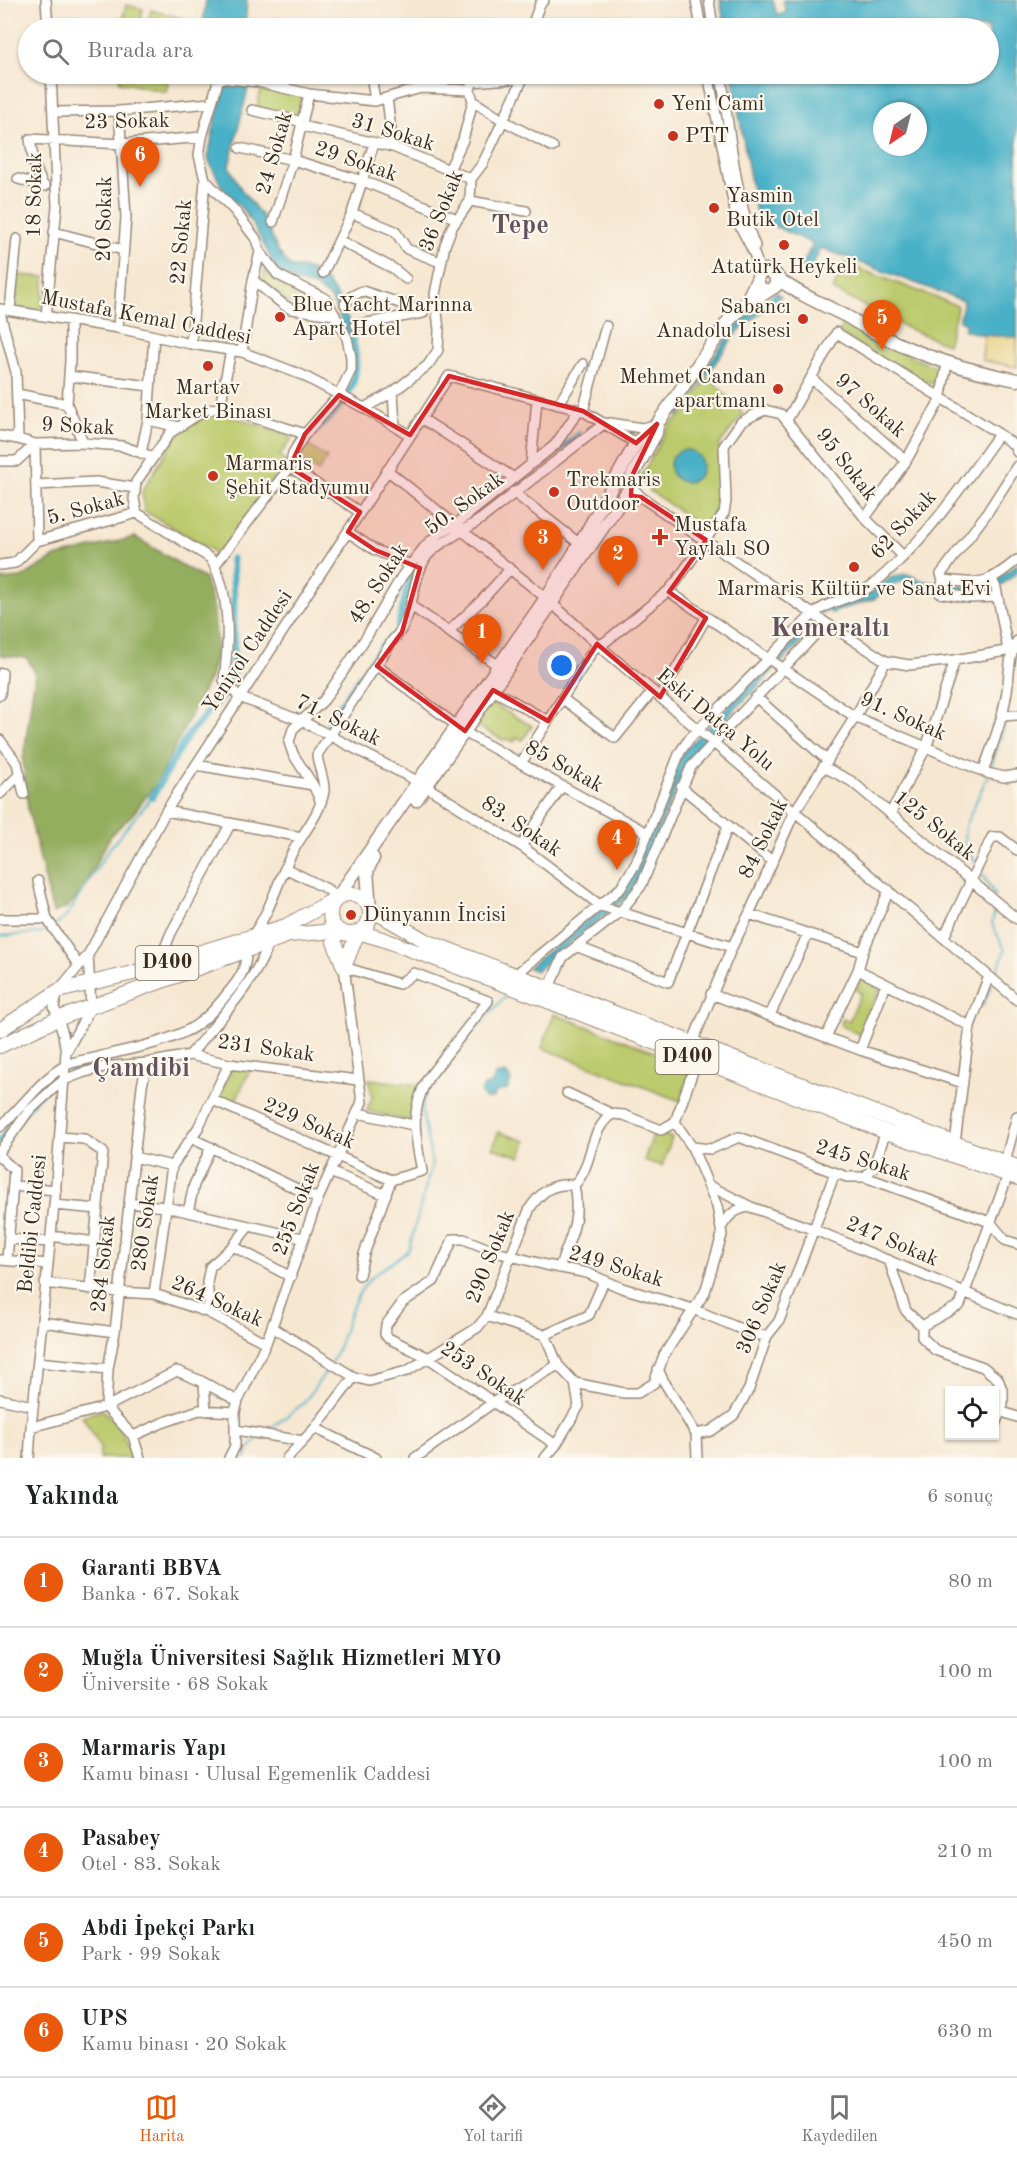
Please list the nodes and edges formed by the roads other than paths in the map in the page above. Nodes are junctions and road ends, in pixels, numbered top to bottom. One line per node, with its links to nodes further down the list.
1 (46, 0): 5 (street)
2 (544, 0): 6 (street)
3 (696, 0): 7 (street)
4 (709, 0): 8 (street)
5 (47, 18)
6 (535, 18)
7 (699, 18)
8 (712, 18)
9 (52, 84): 27 (street, 18 Sokak)
10 (218, 84): 24 (street)
11 (265, 84): 20 (street)
12 (372, 84): 22 (street)
13 (420, 84): 19 (street)
14 (454, 84): 19 (street)
15 (471, 84): 23 (street)
16 (521, 84): 28 (street, 36 Sokak)
17 (711, 84): 57 (street)
18 (723, 84): 57 (street)
19 (421, 88): 21 (street)
20 (309, 94): 22 (street); 29 (street, 24 Sokak)
21 (387, 98): 22 (street); 34 (street)
22 (375, 101)
23 (473, 101): 28 (street); 38 (street)
24 (211, 104): 26 (street); 30 (street)
25 (252, 110): 29 (street, 31 Sokak)
26 (119, 111): 27 (street); 33 (street, 20 Sokak)
27 (53, 112): 31 (street, 18 Sokak)
28 (504, 121): 35 (street); 40 (street, 36 Sokak)
29 (303, 124): 32 (street, 31 Sokak); 37 (street, 24 Sokak)
30 (201, 137): 33 (street, 23 Sokak); 41 (street)
31 (54, 140): 33 (street, 23 Sokak); 43 (street, 23 Sokak); 44 (street, 18 Sokak)
32 (374, 143): 34 (street, 31 Sokak); 42 (street)
33 (122, 144): 53 (street, 20 Sokak)
34 (393, 147): 38 (street, 31 Sokak)
35 (553, 147)
36 (240, 148): 37 (street, 29 Sokak)
37 (293, 160): 42 (street, 29 Sokak); 49 (street, 24 Sokak)
38 (449, 170): 40 (street, 31 Sokak)
39 (18, 179): 43 (street)
40 (471, 179): 45 (street, 36 Sokak)
41 (205, 180): 54 (street, 24 Sokak); 73 (street, 22 Sokak)
42 (363, 181): 47 (street); 48 (street, 29 Sokak)
43 (43, 186): 44 (street)
44 (56, 189): 50 (street, 18 Sokak)
45 (470, 201): 46 (street); 48 (street, 36 Sokak)
46 (526, 212)
47 (352, 213): 52 (street); 55 (street)
48 (457, 219): 55 (street, 36 Sokak)
49 (273, 222)
50 (54, 232): 53 (street); 66 (street, 18 Sokak)
51 (17, 239): 63 (street)
52 (339, 240): 56 (street); 58 (street)
53 (123, 250): 71 (street, 20 Sokak)
54 (260, 252): 59 (street); 65 (street, 24 Sokak)
55 (440, 262): 67 (street, 36 Sokak)
56 (323, 273)
57 (761, 274): 60 (main road); 60 (main road); 62 (main road)
58 (406, 279)
59 (253, 280): 65 (street); 75 (street)
60 (777, 285): 62 (main road); 77 (main road)
61 (345, 304): 64 (street)
62 (744, 306): 96 (main road)
63 (3, 311): 66 (street, Mustafa Kemal Caddesi); 83 (street)
64 (423, 313): 67 (street); 69 (street)
65 (335, 315): 84 (street, 24 Sokak)
66 (46, 316): 68 (street, Mustafa Kemal Caddesi)
67 (437, 316): 82 (street, 36 Sokak)
68 (70, 320): 71 (street, Mustafa Kemal Caddesi); 78 (street)
69 (356, 325)
70 (606, 326): 91 (street, 48. Sokak)
71 (117, 328): 72 (street, Mustafa Kemal Caddesi)
72 (154, 336): 73 (street, Mustafa Kemal Caddesi); 81 (street)
73 (191, 344): 74 (street, Mustafa Kemal Caddesi)
74 (231, 350): 75 (street, Mustafa Kemal Caddesi); 89 (street)
75 (242, 352): 84 (street, Mustafa Kemal Caddesi)
76 (583, 364): 88 (street)
77 (948, 364): 80 (main road); 85 (street)
78 (69, 376): 81 (street); 87 (street)
79 (811, 378): 85 (street); 94 (street); 111 (street, 97 Sokak)
80 (1017, 380)
81 (150, 386): 93 (street)
82 (393, 392): 90 (street, 36 Sokak); 97 (street)
83 (17, 394): 87 (street); 103 (street)
84 (339, 395): 90 (street, Mustafa Kemal Caddesi); 99 (street, 24 Sokak)
85 (940, 399): 100 (street); 111 (street)
86 (537, 400): 88 (street); 92 (street, Yeniyol Caddesi); 112 (street)
87 (67, 404): 104 (street)
88 (558, 405): 91 (street)
89 (220, 407): 98 (street); 99 (street)
90 (364, 408): 97 (street, Mustafa Kemal Caddesi)
91 (581, 410): 95 (street); 112 (street, 48. Sokak)
92 (421, 418): 101 (street, Yeniyol Caddesi); 116 (street)
93 (148, 420): 98 (street); 108 (street)
94 (787, 420): 126 (street, 95 Sokak); 130 (street)
95 (604, 423): 96 (street); 105 (street); 123 (street, 50. Sokak)
96 (657, 424): 105 (main road); 122 (main road)
97 (395, 426): 101 (street, Mustafa Kemal Caddesi)
98 (179, 427): 109 (street)
99 (305, 434): 114 (street, 24 Sokak)
100 (999, 434): 107 (street); 133 (street, 62 Sokak)
101 (410, 435): 115 (street, Yeniyol Caddesi)
102 (0, 436): 103 (street, 9 Sokak)
103 (18, 439): 106 (street, 9 Sokak)
104 (83, 443): 106 (street, 9 Sokak); 108 (street, 9 Sokak)
105 (636, 443): 117 (main road)
106 (35, 444): 110 (street); 119 (street)
107 (1016, 446)
108 (141, 453): 109 (street, 9 Sokak)
109 (153, 457): 121 (street)
110 (0, 461)
111 (906, 461): 126 (street)
112 (531, 465): 116 (street, 48. Sokak)
113 (1017, 466): 118 (street)
114 (290, 467): 124 (street); 137 (street, 24 Sokak)
115 (387, 470): 124 (street, Yeniyol Caddesi); 127 (street, Eski Datça Yolu)
116 (514, 478): 127 (street, 48. Sokak)
117 (614, 481): 122 (street); 132 (main road)
118 (1006, 484): 120 (street); 139 (street)
119 (36, 485): 121 (street); 131 (street)
120 (1017, 486)
121 (135, 488): 125 (street)
122 (628, 490): 130 (street); 142 (main road)
123 (513, 492): 129 (street, 50. Sokak); 132 (street)
124 (360, 512): 128 (street, Yeniyol Caddesi)
125 (137, 513): 131 (street, 5. Sokak); 137 (street, 5. Sokak)
126 (865, 518): 133 (street, 95 Sokak)
127 (455, 525): 129 (street, Eski Datça Yolu); 135 (street, 48. Sokak)
128 (348, 532): 135 (street); 157 (street, Yeniyol Caddesi)
129 (464, 532): 138 (street, Eski Datça Yolu); 143 (street, 50. Sokak)
130 (706, 540): 141 (street); 145 (street)
131 (37, 541): 136 (street, 5. Sokak)
132 (580, 544): 142 (main road)
133 (903, 556): 145 (street, 62 Sokak)
134 (1017, 560): 140 (street)
135 (411, 564): 164 (street, 48. Sokak)
136 (0, 565)
137 (214, 565): 157 (street)
138 (510, 569): 142 (street, Eski Datça Yolu); 146 (street)
139 (942, 581): 140 (street); 140 (street)
140 (995, 587): 149 (street)
141 (668, 591): 144 (street, 91. Sokak); 148 (street)
142 (549, 600): 148 (street, Eski Datça Yolu); 154 (main road); 156 (main road)
143 (411, 606): 146 (street); 153 (street, 50. Sokak)
144 (706, 618): 152 (street, 91. Sokak); 158 (street)
145 (819, 618): 151 (street); 152 (street); 152 (street)
146 (448, 632): 154 (street)
147 (1017, 641): 149 (street)
148 (597, 644): 158 (street, Eski Datça Yolu); 161 (street)
149 (1012, 650): 150 (street); 162 (street)
150 (955, 660): 151 (street); 171 (street)
151 (886, 661): 163 (street, 84 Sokak)
152 (776, 664): 160 (street); 163 (street, 91. Sokak); 167 (street)
153 (377, 666): 166 (street); 168 (street, 50. Sokak)
154 (499, 666): 166 (main road)
155 (2, 673): 159 (street)
156 (493, 690): 165 (street); 166 (main road)
157 (233, 691): 164 (street, 71. Sokak); 174 (street, Yeniyol Caddesi)
158 (657, 694): 161 (street); 167 (street, Eski Datça Yolu)
159 (0, 695)
160 (756, 697): 170 (street); 173 (street, 125 Sokak)
161 (563, 699): 165 (street)
162 (1007, 715): 175 (street)
163 (855, 717): 171 (street, 91. Sokak); 173 (street, 84 Sokak)
164 (302, 721): 168 (street, 71. Sokak); 179 (street)
165 (548, 721): 172 (street)
166 (463, 730): 172 (street, 85 Sokak); 178 (main road); 180 (street, 85 Sokak)
167 (700, 730): 170 (street, Eski Datça Yolu); 190 (street)
168 (331, 736): 178 (street, 71. Sokak); 184 (street, 50. Sokak)
169 (0, 740): 176 (street)
170 (711, 740): 181 (street); 186 (street, Eski Datça Yolu)
171 (926, 748): 175 (street, 91. Sokak); 187 (street)
172 (523, 760): 190 (street, 85 Sokak)
173 (826, 764): 186 (street, 84 Sokak); 187 (street, 125 Sokak)
174 (196, 765): 179 (street); 185 (street, Yeniyol Caddesi)
175 (988, 773): 177 (street, 91. Sokak)
176 (20, 774): 182 (street); 183 (street)
177 (1017, 775)
178 (422, 784): 192 (street, 83. Sokak); 199 (main road); 201 (main road)
179 (313, 785): 184 (street)
180 (562, 786): 190 (street, 85 Sokak); 192 (street)
181 (681, 787): 189 (street); 200 (street)
182 (0, 794)
183 (24, 794)
184 (321, 802): 191 (street)
185 (166, 811): 188 (street); 217 (street, Yeniyol Caddesi)
186 (795, 811): 194 (street, 84 Sokak); 198 (street, Eski Datça Yolu)
187 (890, 814): 196 (street, 125 Sokak)
188 (231, 823): 191 (street); 218 (street)
189 (728, 826): 194 (street); 208 (street)
190 (648, 831): 200 (street)
191 (301, 837): 195 (street)
192 (521, 846): 200 (street, 83. Sokak)
193 (1017, 850): 196 (street)
194 (772, 861): 202 (street, 84 Sokak)
195 (285, 868): 199 (street); 210 (street)
196 (970, 879): 204 (street, 125 Sokak); 211 (street)
197 (38, 880): 206 (street)
198 (889, 890): 211 (street, Eski Datça Yolu); 216 (street)
199 (337, 898): 201 (highway, D400); 205 (highway); 210 (highway, D400)
200 (609, 908): 208 (street, 83. Sokak); 214 (street); 222 (street)
201 (370, 909): 207 (highway); 222 (highway, D400)
202 (749, 915): 209 (street); 213 (street, 84 Sokak)
203 (3, 917): 206 (street)
204 (1017, 919)
205 (336, 928): 207 (highway, D400); 212 (highway, D400); 220 (highway)
206 (54, 930): 219 (street)
207 (358, 933): 220 (highway); 241 (highway, D400)
208 (688, 934): 213 (street, 83. Sokak); 214 (street)
209 (808, 934): 216 (street); 231 (street)
210 (252, 936): 218 (highway, D400)
211 (944, 937): 223 (street, Eski Datça Yolu)
212 (270, 941): 215 (highway, D400); 240 (street)
213 (732, 946): 228 (street, 84 Sokak)
214 (578, 947): 226 (street)
215 (246, 950): 230 (highway, D400); 244 (street)
216 (863, 952): 221 (street)
217 (88, 955): 219 (street, Yeniyol Caddesi); 224 (street)
218 (159, 965): 224 (highway, D400)
219 (79, 966): 227 (street, Yeniyol Caddesi)
220 (344, 967): 246 (street, 255 Sokak); 254 (street)
221 (858, 970): 225 (street); 235 (street)
222 (515, 975): 226 (highway, D400)
223 (989, 976): 229 (street, Eski Datça Yolu); 233 (street)
224 (89, 983): 227 (highway, D400); 230 (street)
225 (886, 984): 233 (street); 238 (street)
226 (549, 987): 236 (highway, D400)
227 (57, 991): 232 (street); 234 (highway, D400)
228 (711, 994): 231 (street); 236 (street, 84 Sokak)
229 (1017, 1000)
230 (91, 1007): 232 (highway, D400); 239 (street)
231 (770, 1015): 235 (street)
232 (57, 1019): 237 (highway, D400); 239 (street)
233 (970, 1026): 247 (street)
234 (0, 1030)
235 (826, 1037): 238 (street)
236 (693, 1041): 259 (highway, D400)
237 (0, 1046)
238 (860, 1050): 247 (street)
239 (66, 1052): 244 (street, Beldibi Caddesi)
240 (190, 1055): 242 (street, 231 Sokak); 243 (street, 231 Sokak)
241 (697, 1060): 253 (street); 267 (highway, D400)
242 (147, 1063): 245 (street, 231 Sokak); 265 (street, 284 Sokak)
243 (229, 1064): 246 (street, 231 Sokak); 249 (street, 280 Sokak)
244 (65, 1065): 245 (street, Beldibi Caddesi); 255 (street)
245 (64, 1080): 256 (street, Beldibi Caddesi); 262 (street, 231 Sokak)
246 (358, 1080): 250 (street, 255 Sokak)
247 (963, 1083): 259 (street)
248 (567, 1094): 251 (street)
249 (213, 1100): 258 (street, 280 Sokak); 263 (street, 229 Sokak)
250 (358, 1113): 254 (street); 263 (street, 255 Sokak)
251 (612, 1114): 253 (street); 272 (street)
252 (1017, 1116): 267 (street)
253 (675, 1122): 261 (street)
254 (413, 1125): 271 (street)
255 (0, 1127)
256 (60, 1137): 275 (street, Beldibi Caddesi); 282 (street)
257 (884, 1137): 270 (street)
258 (191, 1138): 260 (street); 266 (street, 280 Sokak)
259 (955, 1143): 267 (highway, D400)
260 (211, 1147): 277 (street); 283 (street)
261 (692, 1147): 269 (street, 245 Sokak); 273 (street)
262 (0, 1151)
263 (337, 1156): 268 (street, 255 Sokak); 271 (street, 229 Sokak)
264 (0, 1157): 274 (street)
265 (134, 1157): 266 (street); 278 (street, 284 Sokak)
266 (172, 1166): 280 (street, 280 Sokak)
267 (1012, 1171): 284 (street)
268 (330, 1172): 276 (street); 277 (street, 255 Sokak)
269 (835, 1173): 270 (street, 245 Sokak); 287 (street, 306 Sokak)
270 (865, 1177): 284 (street, 245 Sokak)
271 (391, 1180): 276 (street)
272 (574, 1185): 294 (street, 290 Sokak); 298 (street)
273 (708, 1185): 281 (street, 247 Sokak); 286 (street)
274 (14, 1186): 275 (street); 289 (street)
275 (56, 1190): 279 (street, Beldibi Caddesi)
276 (386, 1195): 299 (street)
277 (318, 1199): 288 (street, 255 Sokak)
278 (129, 1203): 280 (street); 304 (street, 284 Sokak)
279 (54, 1205): 282 (street); 290 (street, Beldibi Caddesi)
280 (166, 1207): 283 (street); 306 (street, 280 Sokak)
281 (751, 1207): 286 (street); 287 (street, 247 Sokak)
282 (98, 1209): 291 (street)
283 (188, 1212): 285 (street)
284 (990, 1222): 292 (street, 245 Sokak); 305 (street)
285 (249, 1226): 288 (street); 293 (street)
286 (722, 1226): 307 (street)
287 (815, 1230): 296 (street, 247 Sokak); 316 (street, 306 Sokak)
288 (302, 1238): 300 (street, 255 Sokak)
289 (9, 1239): 290 (street); 295 (street)
290 (51, 1239): 291 (street); 297 (street, Beldibi Caddesi)
291 (95, 1242): 303 (street)
292 (1017, 1244)
293 (233, 1246): 300 (street); 308 (street)
294 (511, 1256): 298 (street, 249 Sokak); 310 (street, 290 Sokak); 317 (street, 249 Sokak)
295 (3, 1260): 297 (street)
296 (889, 1260): 305 (street, 247 Sokak); 312 (street)
297 (48, 1264): 302 (street, Beldibi Caddesi)
298 (559, 1268): 301 (street, 249 Sokak)
299 (359, 1275)
300 (291, 1277): 313 (street, 255 Sokak)
301 (604, 1281): 307 (street, 249 Sokak); 315 (street)
302 (45, 1283): 303 (street, 264 Sokak); 311 (street, Beldibi Caddesi)
303 (90, 1289): 304 (street, 264 Sokak)
304 (119, 1292): 306 (street, 264 Sokak); 314 (street, 284 Sokak)
305 (966, 1292): 309 (street, 247 Sokak); 312 (street)
306 (154, 1294): 308 (street, 264 Sokak)
307 (693, 1310): 316 (street, 249 Sokak); 323 (street)
308 (207, 1312): 318 (street, 264 Sokak)
309 (1017, 1314)
310 (487, 1316): 315 (street); 319 (street, 290 Sokak)
311 (42, 1322): 314 (street); 320 (street, Beldibi Caddesi)
312 (922, 1326): 333 (street)
313 (272, 1327): 318 (street, 255 Sokak); 324 (street)
314 (115, 1332): 322 (street, 284 Sokak)
315 (545, 1335): 321 (street)
316 (767, 1336): 340 (street, 306 Sokak)
317 (388, 1338): 319 (street, 253 Sokak)
318 (266, 1343): 328 (street, 255 Sokak)
319 (427, 1358): 324 (street, 290 Sokak); 329 (street, 253 Sokak)
320 (38, 1362): 322 (street); 330 (street, Beldibi Caddesi)
321 (558, 1365): 326 (street); 329 (street)
322 (108, 1369): 331 (street, 284 Sokak)
323 (658, 1369): 326 (street); 340 (street)
324 (354, 1377): 338 (street)
325 (204, 1383): 328 (street); 331 (street); 332 (street)
326 (576, 1383): 343 (street)
327 (0, 1399): 330 (street)
328 (238, 1401): 334 (street, 255 Sokak)
329 (494, 1402): 343 (street, 253 Sokak); 349 (street)
330 (33, 1406): 337 (street, Beldibi Caddesi)
331 (106, 1407): 337 (street); 341 (street)
332 (206, 1411): 334 (street); 341 (street)
333 (1000, 1411): 335 (street); 336 (street)
334 (235, 1412): 339 (street, 255 Sokak)
335 (999, 1414)
336 (1017, 1417)
337 (31, 1427): 344 (street, Beldibi Caddesi)
338 (315, 1428): 342 (street); 348 (street)
339 (236, 1430): 342 (street); 346 (street, 255 Sokak)
340 (696, 1434): 351 (street)
341 (133, 1436): 345 (street)
342 (303, 1441): 347 (street)
343 (556, 1445): 350 (street)
344 (29, 1458)
345 (140, 1458)
346 (229, 1458)
347 (287, 1458)
348 (376, 1458)
349 (415, 1458)
350 (545, 1458)
351 (697, 1458)

